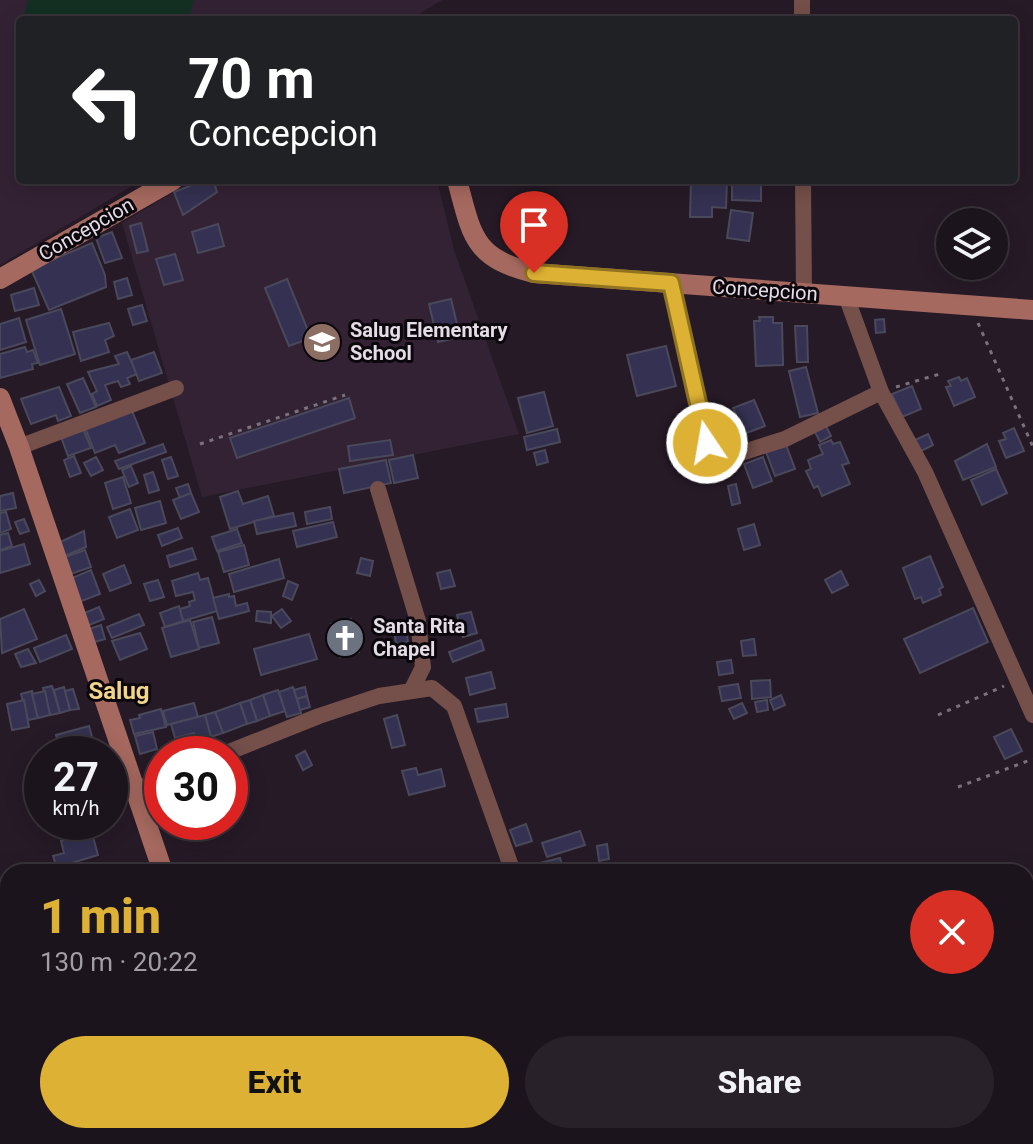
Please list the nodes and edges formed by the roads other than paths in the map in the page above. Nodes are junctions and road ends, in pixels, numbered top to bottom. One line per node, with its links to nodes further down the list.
1 (166, 184): 4 (main road, Concepcion)
2 (458, 184): 5 (main road, Concepcion)
3 (803, 184): 6 (street)
4 (0, 279)
5 (671, 283): 6 (main road, Concepcion); 10 (street)
6 (804, 293): 7 (main road, Concepcion)
7 (846, 296): 8 (main road, Concepcion); 10 (street)
8 (1033, 310)
9 (176, 388): 12 (street)
10 (881, 392): 15 (street)
11 (0, 398): 12 (main road)
12 (19, 447): 18 (main road)
13 (378, 489): 14 (street)
14 (411, 691): 16 (street); 20 (street)
15 (1033, 715)
16 (248, 744)
17 (144, 786): 18 (street)
18 (135, 790): 19 (main road)
19 (160, 864)
20 (510, 864)

